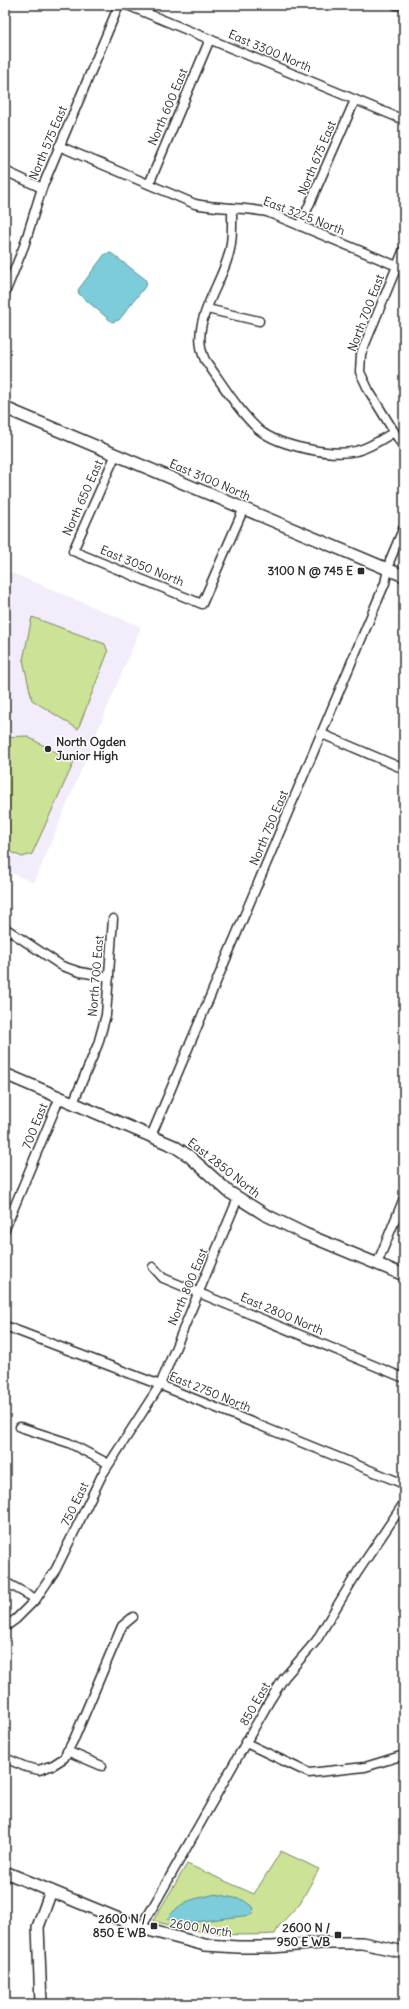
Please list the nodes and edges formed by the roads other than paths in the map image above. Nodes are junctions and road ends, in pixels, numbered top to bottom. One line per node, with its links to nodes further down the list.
1 (119, 5): 8 (street, North 575 East)
2 (127, 5): 5 (street, East 3300 North)
3 (396, 5): 4 (street)
4 (403, 5)
5 (210, 40): 6 (street, East 3300 North); 10 (street, North 600 East)
6 (355, 100): 7 (street, East 3300 North); 13 (street, North 675 East)
7 (404, 120)
8 (59, 146): 10 (street, East 3225 North); 11 (street, North 575 East)
9 (5, 172): 11 (street)
10 (149, 184): 12 (street, East 3225 North)
11 (42, 188): 16 (street, North 575 East)
12 (232, 208): 13 (street, East 3225 North); 17 (street)
13 (300, 226): 15 (street, East 3225 North)
14 (404, 249): 15 (street, North 700 East)
15 (401, 267): 20 (street, North 700 East)
16 (5, 293)
17 (207, 309): 18 (street); 20 (street)
18 (259, 321)
19 (5, 408): 22 (main road, East 3100 North)
20 (394, 432): 21 (street, North 700 East)
21 (404, 448)
22 (116, 454): 23 (main road, East 3100 North); 25 (street, North 650 East)
23 (244, 508): 25 (street, East 3050 North); 26 (main road, East 3100 North)
24 (404, 527): 26 (street, North 750 East)
25 (73, 551)
26 (390, 570): 27 (main road, East 3100 North); 28 (street, North 750 East)
27 (404, 576)
28 (322, 734): 29 (street); 36 (street, North 750 East)
29 (404, 769)
30 (113, 919): 32 (street, North 700 East)
31 (5, 928): 32 (street)
32 (109, 977): 35 (street, North 700 East)
33 (5, 1074): 34 (main road, East 2850 North)
34 (60, 1097): 35 (main road, East 2850 North); 39 (street, 700 East)
35 (73, 1102): 36 (main road, East 2850 North)
36 (151, 1136): 37 (main road, East 2850 North)
37 (238, 1198): 40 (main road, East 2850 North); 43 (street, North 800 East)
38 (404, 1198): 40 (street)
39 (5, 1230)
40 (377, 1264): 42 (main road, East 2850 North)
41 (153, 1268): 43 (street, East 2800 North)
42 (404, 1275)
43 (199, 1293): 45 (street, East 2800 North); 46 (street, North 800 East)
44 (5, 1326): 46 (street, East 2750 North)
45 (404, 1378)
46 (160, 1385): 48 (street, 750 East); 49 (street, East 2750 North)
47 (20, 1427): 48 (street)
48 (109, 1464): 52 (street, 750 East)
49 (404, 1484)
50 (404, 1503): 55 (street, 850 East)
51 (5, 1582): 52 (street)
52 (36, 1599): 54 (street, 750 East)
53 (133, 1617): 56 (street)
54 (5, 1627)
55 (246, 1743): 57 (street); 62 (street, 850 East)
56 (68, 1751): 58 (street); 59 (street)
57 (404, 1755)
58 (5, 1758)
59 (102, 1766)
60 (5, 1872): 61 (main road, 2600 North)
61 (51, 1891): 62 (main road, 2600 North); 64 (main road)
62 (141, 1928): 63 (main road, 2600 North)
63 (404, 1952)
64 (41, 2004)

